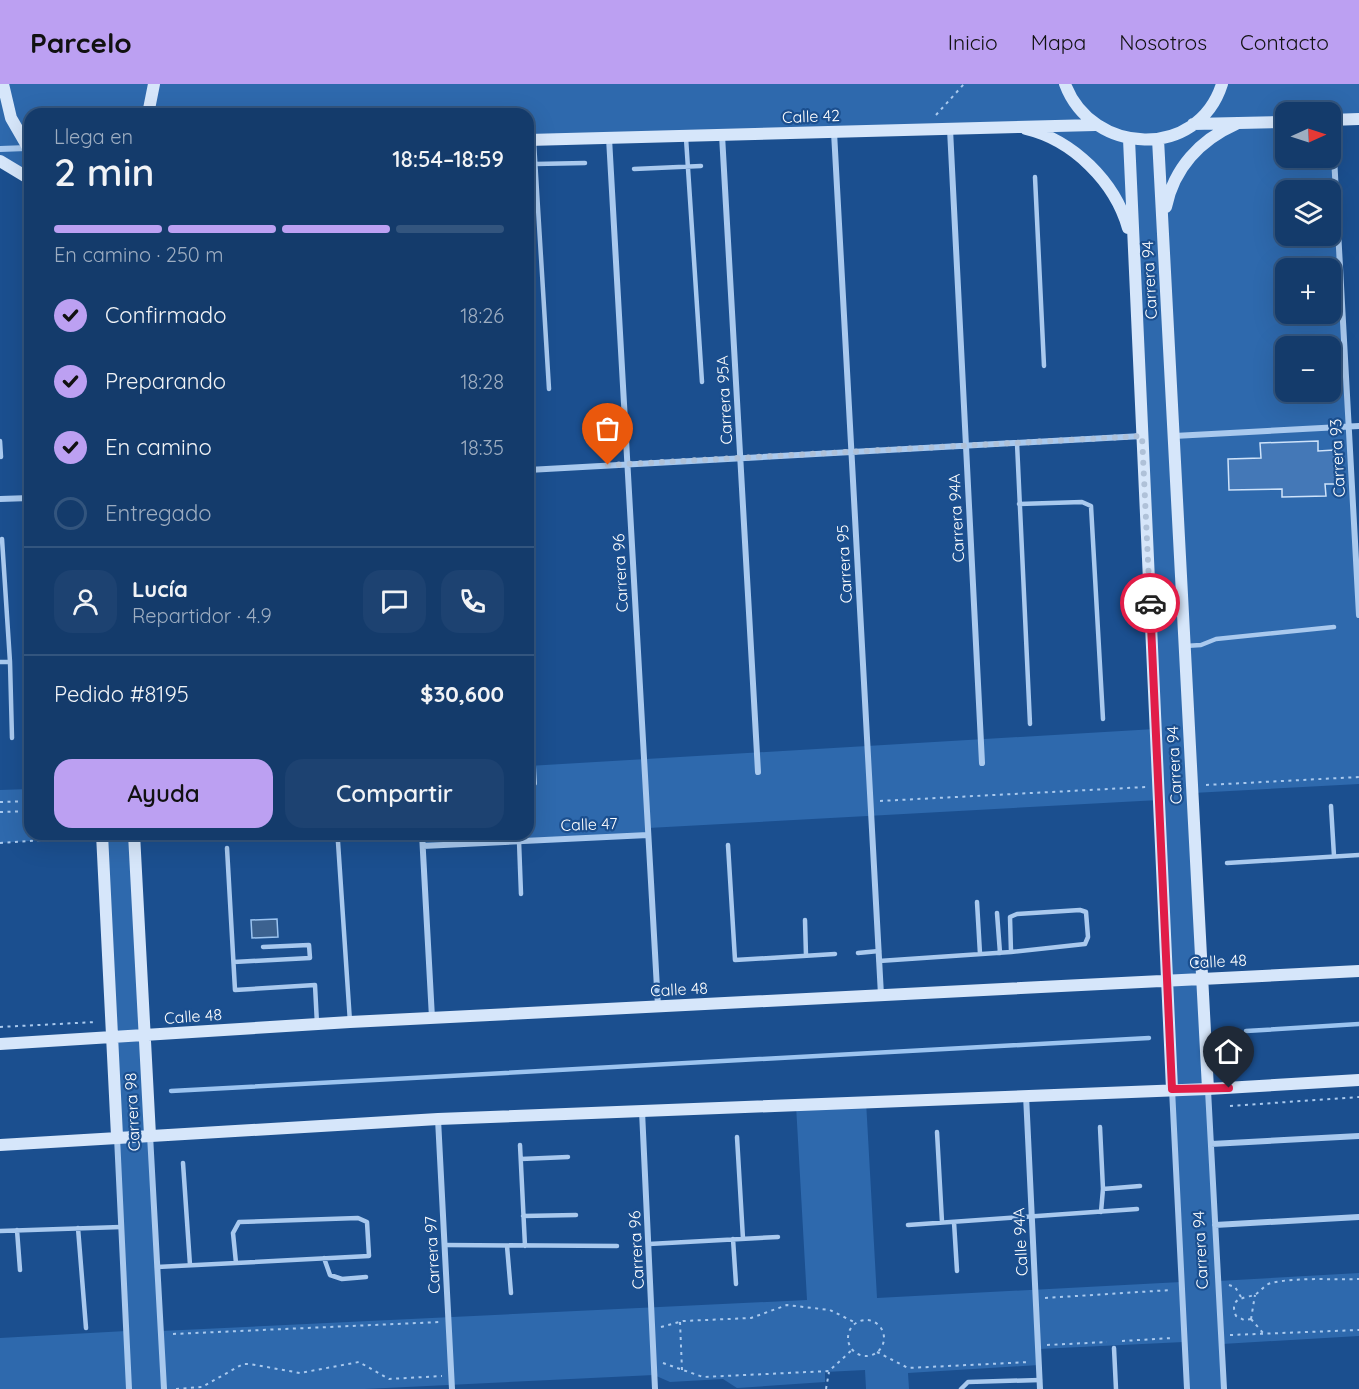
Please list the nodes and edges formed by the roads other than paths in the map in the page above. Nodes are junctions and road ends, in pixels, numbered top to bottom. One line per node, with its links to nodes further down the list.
1 (3, 84): 21 (street)
2 (154, 84): 5 (street)
3 (1065, 84): 11 (street)
4 (1222, 84): 9 (street)
5 (149, 108)
6 (1341, 120): 7 (street)
7 (1359, 120)
8 (1275, 122): 10 (street)
9 (1193, 124): 10 (street); 19 (street)
10 (1236, 124): 34 (street)
11 (1095, 125): 12 (street, Calle 42); 18 (street)
12 (1010, 127): 13 (street, Calle 42); 35 (street)
13 (950, 129): 14 (street, Calle 42); 45 (street, Carrera 94A)
14 (834, 132): 15 (street, Calle 42); 46 (street, Carrera 95)
15 (722, 135): 16 (street, Calle 42); 48 (street, Carrera 95A)
16 (686, 136): 17 (street, Calle 42); 28 (lane)
17 (609, 138): 20 (street, Calle 42); 49 (street, Carrera 96)
18 (1129, 139): 19 (street); 35 (street, Carrera 94)
19 (1158, 139): 34 (street, Carrera 94)
20 (534, 140)
21 (24, 142)
22 (0, 149): 23 (street)
23 (24, 149)
24 (534, 158): 27 (lane)
25 (0, 161): 32 (street)
26 (585, 163): 27 (lane)
27 (535, 164): 38 (lane)
28 (688, 166): 29 (lane); 30 (lane); 37 (lane)
29 (701, 166)
30 (634, 168)
31 (1334, 168): 39 (street, Carrera 93)
32 (24, 175)
33 (1035, 177): 36 (lane)
34 (1163, 230): 42 (street, Carrera 94)
35 (1132, 243): 41 (street, Carrera 94)
36 (1044, 366)
37 (702, 382)
38 (549, 389)
39 (1349, 426): 40 (street); 42 (street); 55 (street, Carrera 93)
40 (1359, 426)
41 (1142, 436): 44 (street); 94 (street, Carrera 94)
42 (1174, 436): 57 (street, Carrera 94)
43 (0, 441): 47 (lane)
44 (1017, 443): 45 (street); 53 (lane)
45 (966, 446): 46 (street); 63 (street, Carrera 94A)
46 (851, 452): 48 (street); 83 (street, Carrera 95)
47 (1, 457)
48 (740, 458): 49 (street); 64 (street, Carrera 95A)
49 (627, 464): 50 (street); 66 (street, Carrera 96)
50 (534, 470)
51 (24, 498): 52 (street)
52 (0, 500)
53 (1019, 504): 60 (lane); 61 (lane)
54 (2, 539): 59 (lane)
55 (1359, 615)
56 (1334, 627): 57 (lane)
57 (1185, 646): 93 (street, Carrera 94)
58 (0, 662): 59 (lane)
59 (10, 662): 62 (lane)
60 (1103, 718)
61 (1030, 724)
62 (12, 738)
63 (982, 763)
64 (758, 772)
65 (1331, 806): 76 (lane)
66 (648, 835): 70 (street, Calle 47); 96 (street, Carrera 96)
67 (102, 840): 101 (street, Carrera 98)
68 (134, 840): 100 (street, Carrera 98)
69 (422, 840): 73 (street)
70 (519, 841): 73 (street, Calle 47); 78 (lane)
71 (339, 842): 98 (lane)
72 (728, 845): 89 (lane)
73 (423, 846): 97 (street)
74 (227, 848): 91 (lane)
75 (1359, 855): 76 (lane)
76 (1334, 856): 77 (lane)
77 (1227, 863)
78 (521, 894)
79 (977, 902): 88 (lane)
80 (997, 913): 86 (lane)
81 (805, 920): 89 (lane)
82 (263, 947): 91 (lane)
83 (879, 951): 85 (lane); 90 (street, Carrera 95)
84 (1011, 952): 84 (lane); 86 (lane)
85 (858, 953)
86 (1000, 953): 88 (lane)
87 (836, 954): 89 (lane)
88 (980, 954): 90 (lane)
89 (806, 956)
90 (879, 961): 95 (street, Carrera 95)
91 (234, 962): 99 (lane)
92 (1359, 971): 93 (street, Calle 48)
93 (1202, 979): 94 (street, Calle 48); 105 (street, Carrera 94)
94 (1167, 980): 95 (street, Calle 48); 104 (street, Carrera 94)
95 (881, 995): 96 (street, Calle 48)
96 (658, 1006): 97 (street, Calle 48)
97 (432, 1018): 98 (street, Calle 48)
98 (350, 1022): 99 (street, Calle 48)
99 (316, 1024): 100 (street, Calle 48)
100 (144, 1036): 101 (street, Calle 48); 111 (street, Carrera 98)
101 (112, 1037): 102 (street, Calle 48); 112 (street, Carrera 98)
102 (0, 1044)
103 (1359, 1080): 105 (street)
104 (1172, 1089): 105 (street); 106 (street); 164 (street, Carrera 94)
105 (1208, 1089): 116 (street, Carrera 94)
106 (1026, 1095): 107 (street); 127 (street, Calle 94A)
107 (642, 1111): 108 (street); 140 (street, Carrera 96)
108 (438, 1119): 111 (street); 141 (street, Carrera 97)
109 (1100, 1127): 122 (lane)
110 (937, 1132): 129 (lane)
111 (150, 1135): 112 (street); 148 (street, Carrera 98)
112 (117, 1137): 115 (street); 133 (street, Carrera 98)
113 (737, 1137): 139 (lane)
114 (1359, 1137): 116 (street)
115 (0, 1144)
116 (1211, 1144): 132 (street, Carrera 94)
117 (520, 1145): 119 (lane)
118 (568, 1157): 119 (lane)
119 (521, 1159): 126 (lane)
120 (183, 1163): 147 (lane)
121 (1140, 1186): 122 (lane)
122 (1103, 1189): 124 (lane)
123 (1137, 1209): 124 (lane)
124 (1101, 1212): 127 (lane)
125 (576, 1215): 126 (lane)
126 (523, 1216): 143 (lane)
127 (1032, 1216): 130 (lane); 156 (street, Calle 94A)
128 (1359, 1217): 132 (street)
129 (942, 1222): 130 (lane); 131 (lane)
130 (954, 1222): 150 (lane)
131 (908, 1225)
132 (1215, 1225): 165 (street, Carrera 94)
133 (121, 1227): 134 (lane); 157 (street, Carrera 98)
134 (78, 1228): 135 (lane); 154 (lane)
135 (17, 1230): 136 (lane); 149 (lane)
136 (0, 1231)
137 (778, 1237): 139 (lane)
138 (733, 1239): 139 (lane); 140 (lane); 152 (lane)
139 (743, 1239)
140 (649, 1244): 160 (street, Carrera 96)
141 (444, 1245): 142 (lane); 159 (street, Carrera 97)
142 (507, 1246): 143 (lane); 153 (lane)
143 (525, 1246): 144 (lane)
144 (617, 1246)
145 (324, 1258): 146 (lane); 146 (lane); 151 (lane)
146 (236, 1263): 147 (lane)
147 (190, 1265): 148 (lane)
148 (157, 1267): 158 (street, Carrera 98)
149 (20, 1270)
150 (957, 1271)
151 (366, 1277)
152 (736, 1284)
153 (511, 1293)
154 (86, 1328)
155 (1114, 1348): 163 (lane)
156 (1040, 1380): 161 (lane); 162 (street, Calle 94A)
157 (129, 1389)
158 (164, 1389)
159 (452, 1389)
160 (655, 1389)
161 (961, 1389)
162 (1041, 1389)
163 (1116, 1389)
164 (1187, 1389)
165 (1224, 1389)

